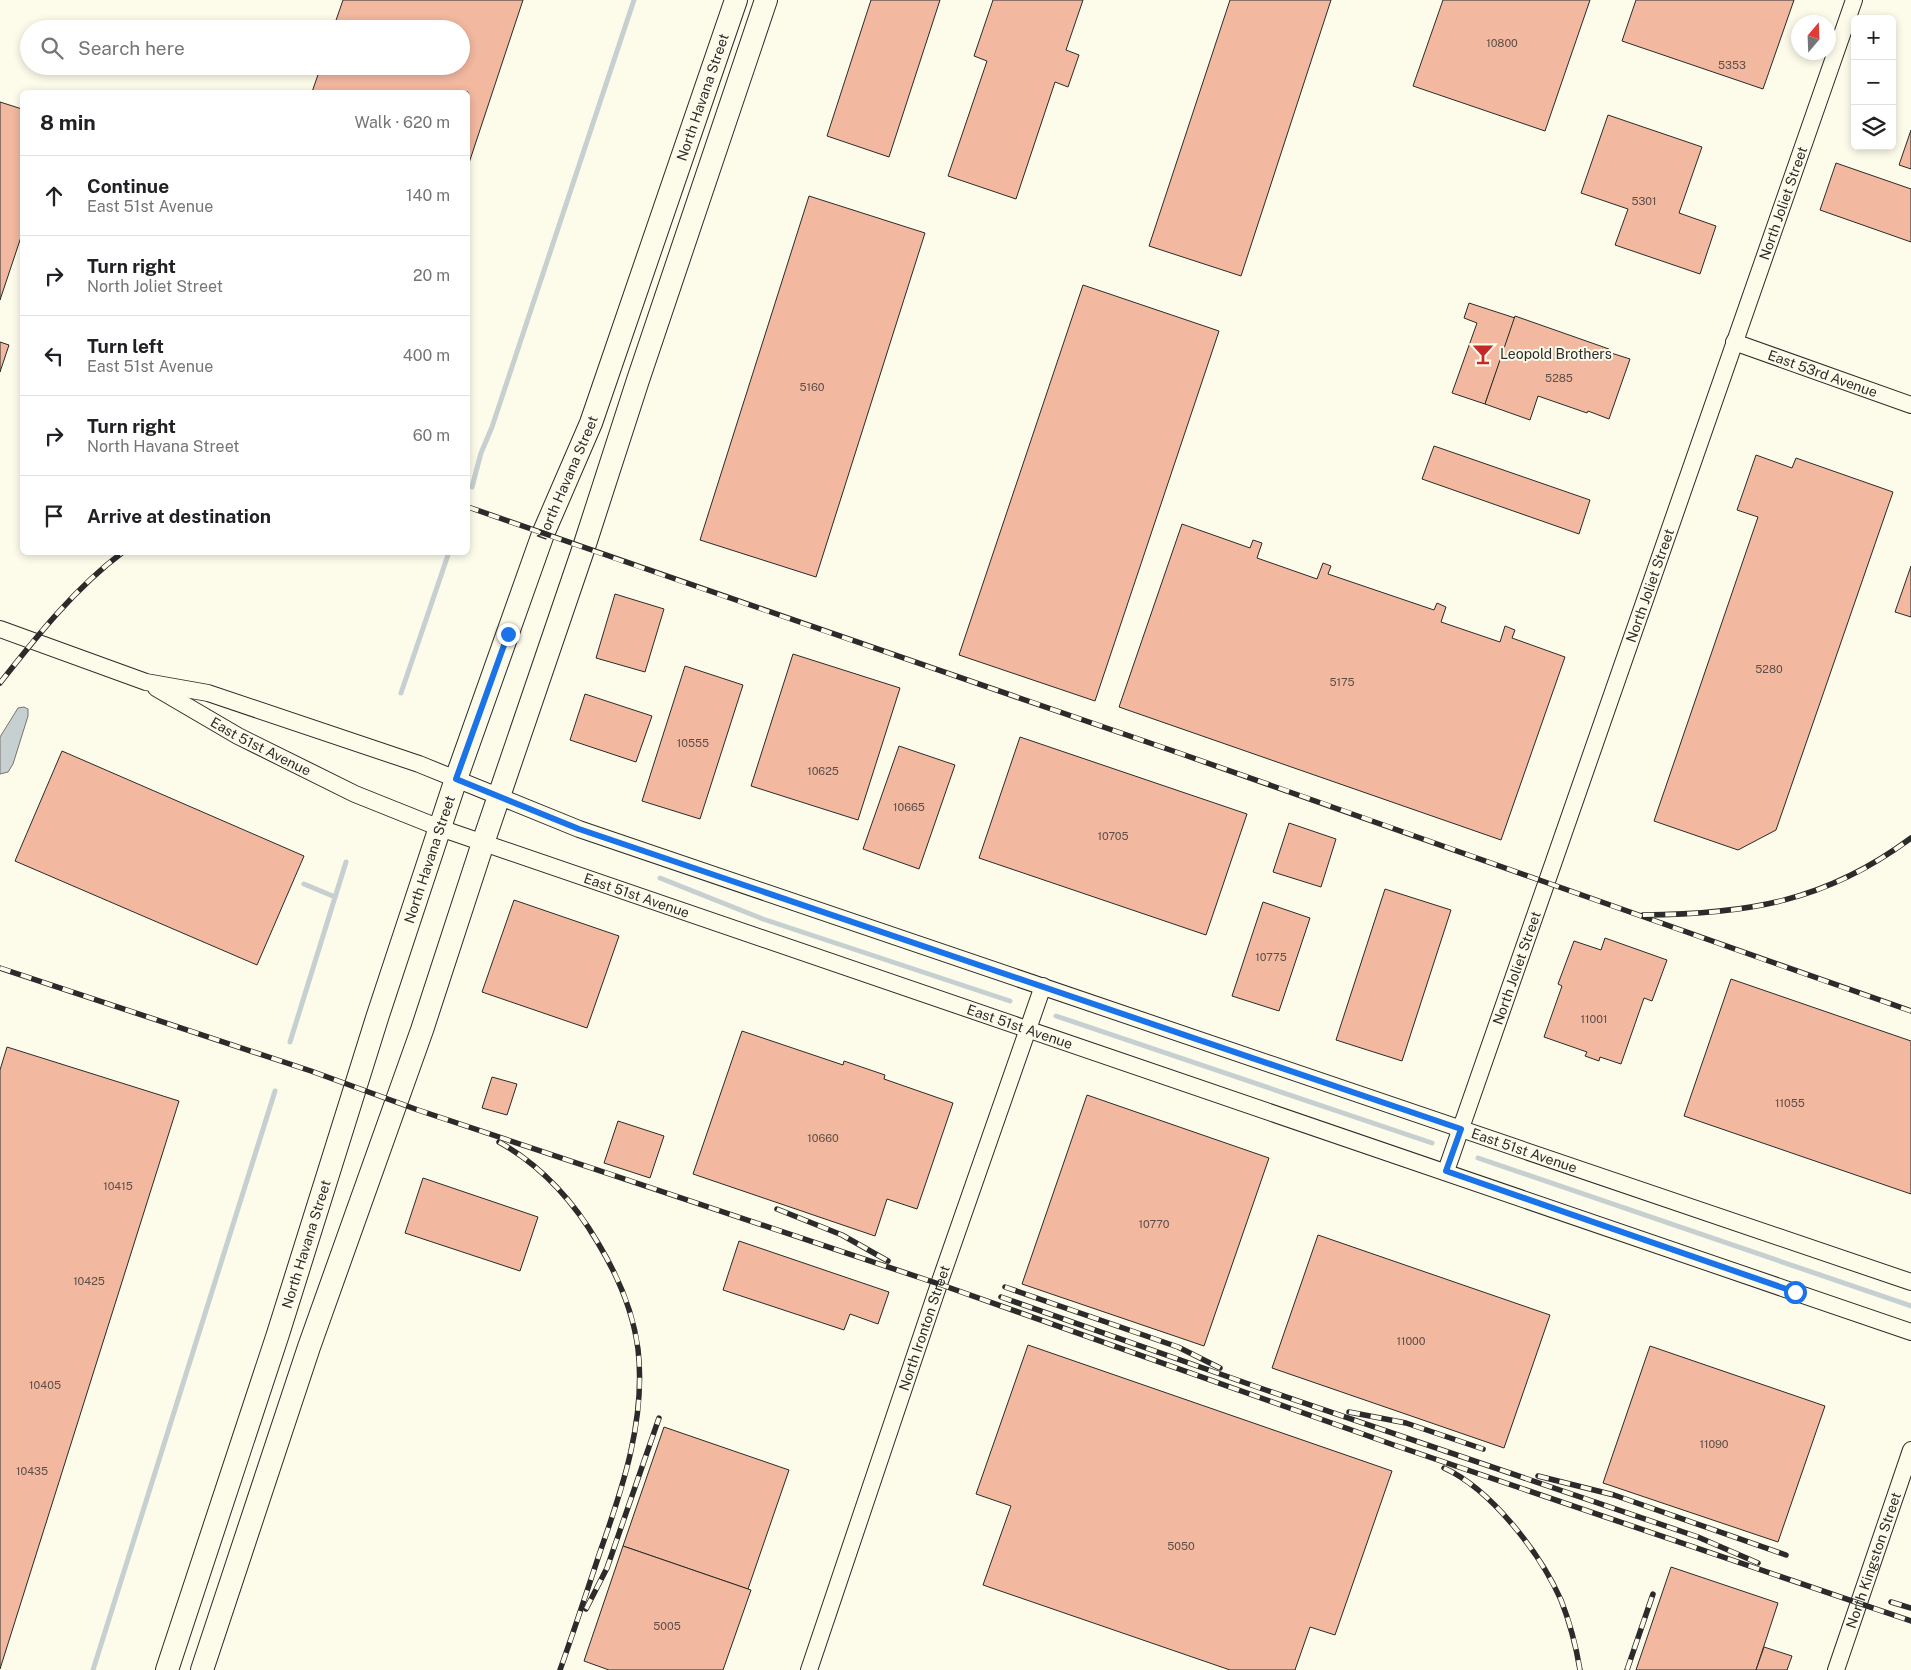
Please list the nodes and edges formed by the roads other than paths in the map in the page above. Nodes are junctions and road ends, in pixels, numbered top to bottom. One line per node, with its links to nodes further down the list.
1 (736, 0): 8 (main road, North Havana Street)
2 (766, 0): 9 (main road, North Havana Street)
3 (1854, 0): 4 (street, North Joliet Street)
4 (1734, 342): 5 (street, East 53rd Avenue); 14 (street, North Joliet Street)
5 (1911, 405)
6 (0, 629): 7 (street, East 51st Avenue)
7 (146, 682): 8 (street, East 51st Avenue); 10 (street, East 51st Avenue)
8 (456, 779): 9 (street, East 51st Avenue); 10 (main road, North Havana Street)
9 (499, 798): 11 (main road, North Havana Street); 12 (street, East 51st Avenue)
10 (440, 828): 11 (street, East 51st Avenue); 19 (main road, North Havana Street)
11 (483, 843): 13 (street, East 51st Avenue); 20 (main road, North Havana Street)
12 (1043, 986): 13 (street, North Ironton Street); 14 (street, East 51st Avenue)
13 (1028, 1029): 15 (street, East 51st Avenue); 21 (street, North Ironton Street)
14 (1461, 1129): 15 (street, North Joliet Street); 16 (street, East 51st Avenue)
15 (1446, 1171): 17 (street, East 51st Avenue)
16 (1911, 1282)
17 (1911, 1332)
18 (1911, 1450): 22 (street, North Kingston Street)
19 (167, 1670)
20 (202, 1670)
21 (809, 1670)
22 (1836, 1670)

